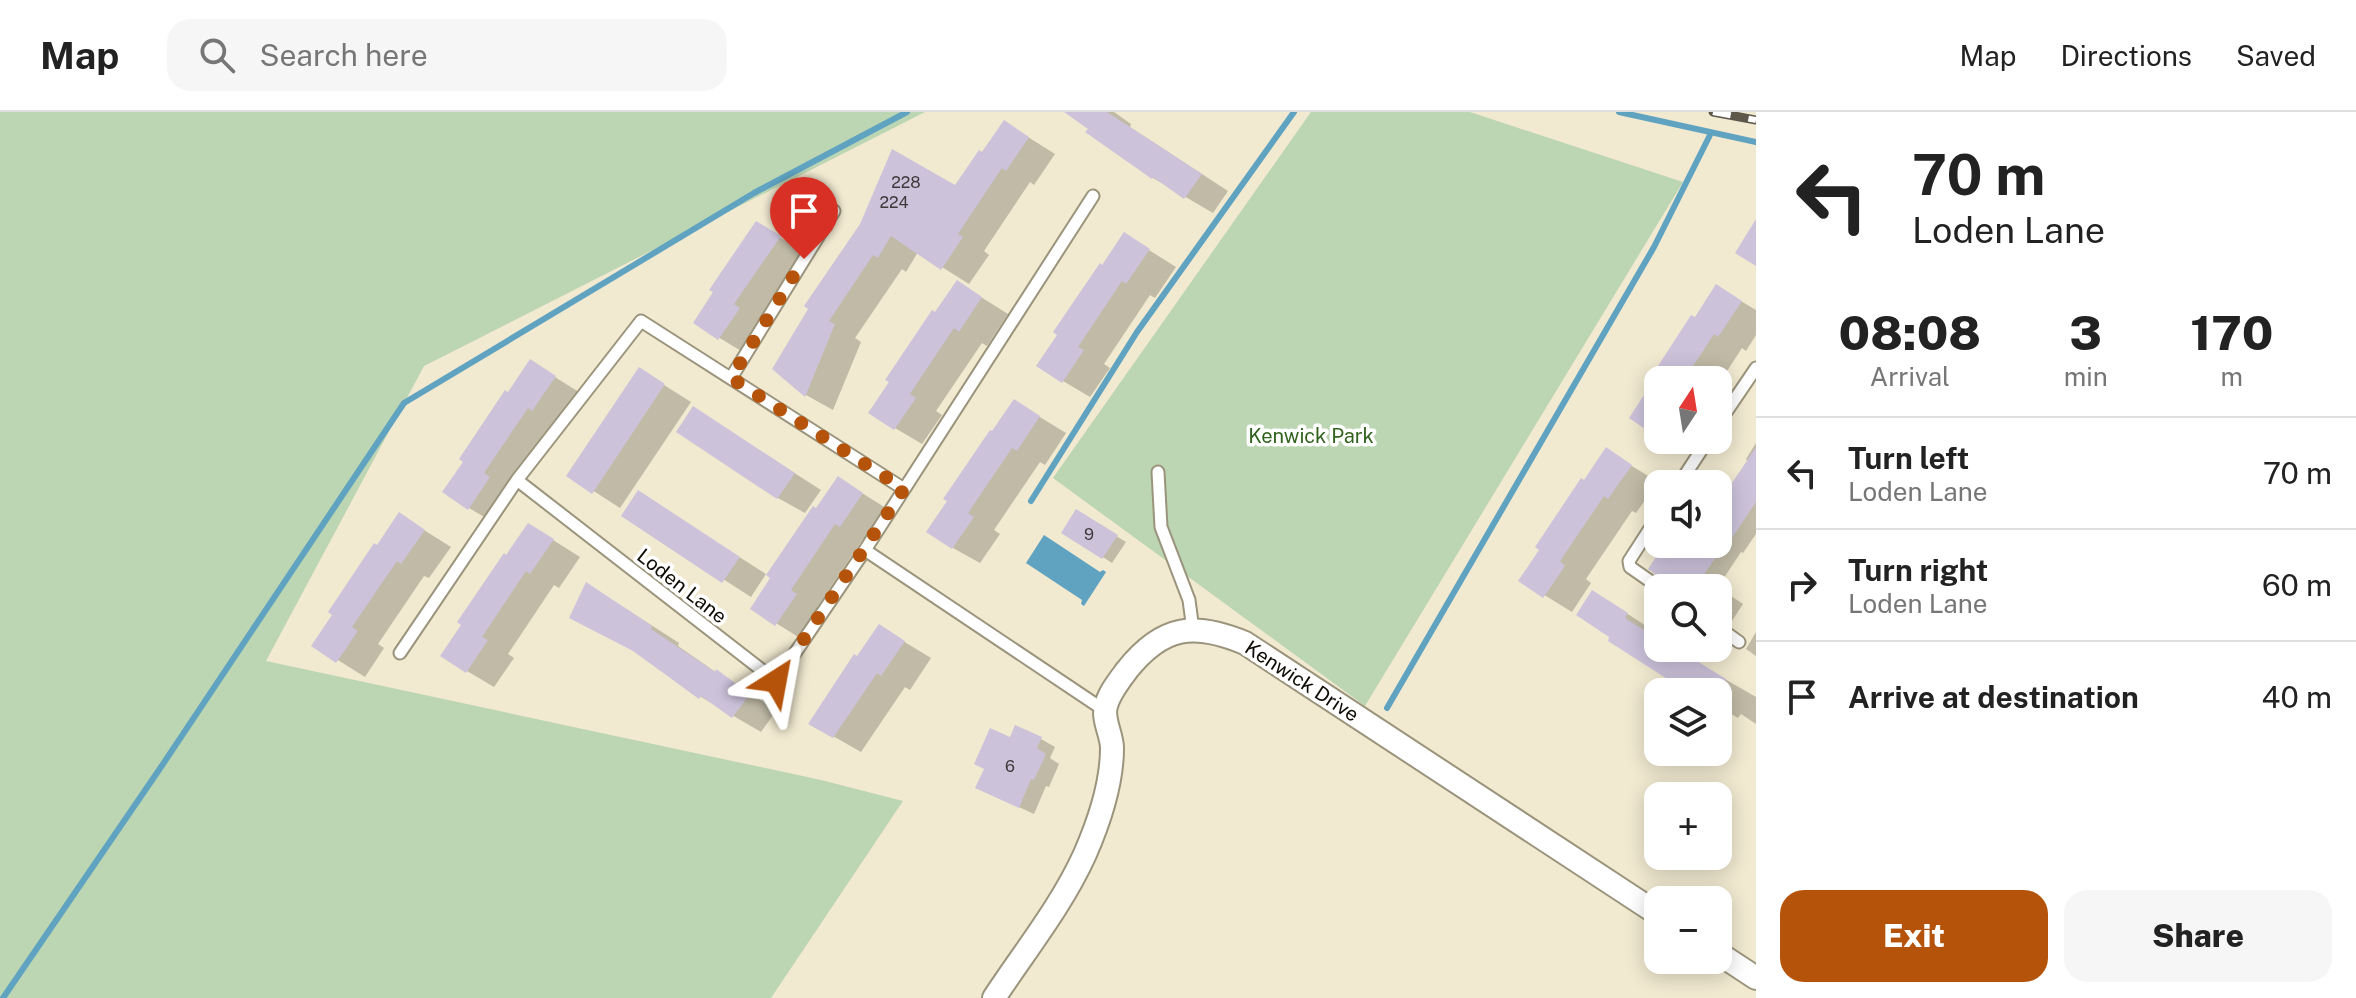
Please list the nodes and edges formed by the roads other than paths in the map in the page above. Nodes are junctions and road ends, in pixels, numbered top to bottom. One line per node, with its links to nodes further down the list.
1 (1093, 196): 8 (lane, Loden Lane)
2 (834, 211): 4 (lane)
3 (1756, 368): 5 (lane)
4 (731, 378): 7 (lane); 8 (lane)
5 (1732, 403)
6 (1158, 472): 12 (lane)
7 (517, 480): 10 (lane, Loden Lane); 15 (lane)
8 (904, 489): 10 (lane, Loden Lane)
9 (1644, 538): 11 (lane)
10 (865, 550): 16 (lane)
11 (1644, 577)
12 (1193, 630): 16 (street, Kenwick Drive); 17 (street, Kenwick Drive)
13 (1732, 637): 14 (lane)
14 (1739, 642)
15 (400, 653)
16 (1104, 710): 20 (street)
17 (1644, 905)
18 (1732, 962): 19 (street)
19 (1756, 978)
20 (994, 998)

